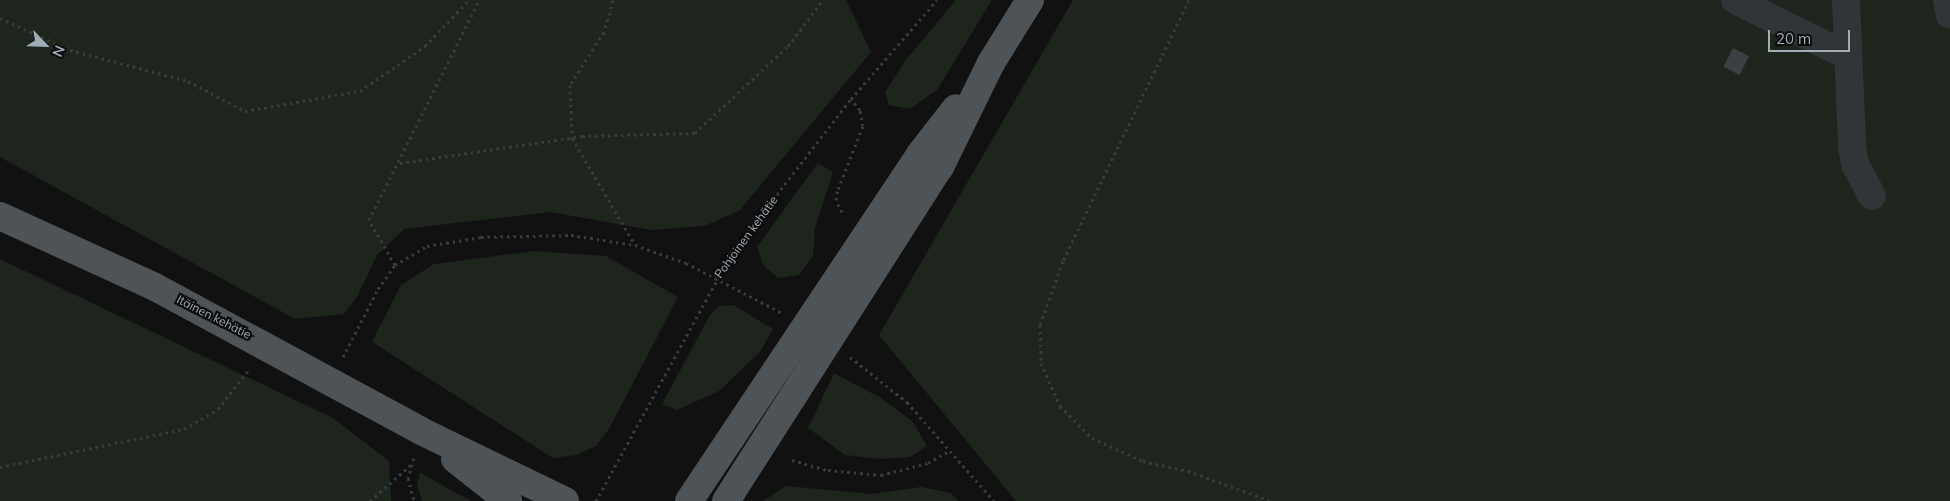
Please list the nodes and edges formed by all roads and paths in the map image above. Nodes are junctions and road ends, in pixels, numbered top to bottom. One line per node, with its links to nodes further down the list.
1 (469, 0): 12 (path)
2 (479, 0): 17 (path)
3 (613, 0): 16 (path)
4 (823, 0): 16 (path)
5 (937, 0): 15 (path, Pohjoinen kehätie)
6 (1030, 0): 14 (main road)
7 (1189, 0): 41 (path)
8 (1735, 0): 13 (lane)
9 (1947, 0): 11 (lane)
10 (1840, 3): 13 (lane)
11 (1950, 15)
12 (0, 18)
13 (1846, 55): 18 (lane)
14 (991, 64): 38 (main road); 39 (main road)
15 (851, 99): 19 (path); 23 (path, Pohjoinen kehätie)
16 (572, 138): 17 (path); 21 (path)
17 (400, 163): 22 (path)
18 (1872, 196)
19 (842, 212)
20 (0, 216): 25 (main road, Itäinen kehätie)
21 (635, 245): 22 (path); 23 (path)
22 (395, 265): 27 (path)
23 (715, 278): 24 (path); 37 (path, Pohjoinen kehätie)
24 (787, 316)
25 (268, 345): 27 (main road, Itäinen kehätie); 32 (path)
26 (846, 354): 29 (path)
27 (330, 379): 28 (main road, Itäinen kehätie)
28 (421, 431): 31 (path); 35 (main road, Itäinen kehätie); 36 (main road, Itäinen kehätie)
29 (950, 450): 30 (path); 40 (path)
30 (792, 460)
31 (412, 464): 33 (path); 34 (path)
32 (0, 467)
33 (370, 501)
34 (414, 501)
35 (508, 501)
36 (565, 501)
37 (596, 501)
38 (689, 501)
39 (726, 501)
40 (994, 501)
41 (1271, 501)

